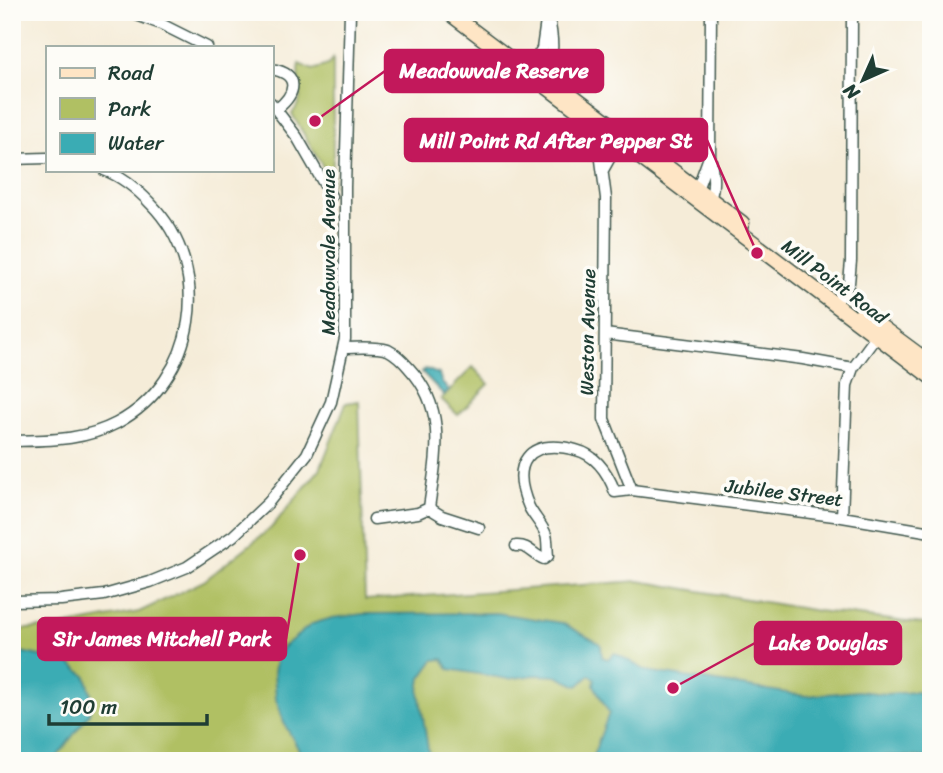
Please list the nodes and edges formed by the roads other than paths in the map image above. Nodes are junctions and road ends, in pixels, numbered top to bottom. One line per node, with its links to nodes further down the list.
1 (128, 12): 10 (street)
2 (344, 12): 9 (street, Meadowvale Avenue)
3 (350, 12): 9 (street, Meadowvale Avenue)
4 (448, 12): 12 (main road, Mill Point Road)
5 (461, 12): 12 (main road, Mill Point Road)
6 (710, 12): 16 (street)
7 (852, 12): 24 (street)
8 (548, 13): 12 (street)
9 (348, 32): 27 (street, Meadowvale Avenue)
10 (205, 46)
11 (273, 70): 13 (street)
12 (536, 74): 14 (main road, Mill Point Road)
13 (274, 106): 22 (street)
14 (608, 128): 15 (main road, Mill Point Road); 19 (street, Weston Avenue)
15 (621, 137): 19 (street); 21 (main road, Mill Point Road)
16 (710, 155): 21 (street); 23 (street)
17 (46, 158): 18 (street)
18 (12, 159)
19 (603, 170): 26 (street, Weston Avenue)
20 (107, 172): 31 (street)
21 (696, 194): 23 (main road, Mill Point Road)
22 (331, 196)
23 (708, 204): 24 (main road, Mill Point Road)
24 (838, 301): 25 (main road, Mill Point Road)
25 (879, 332): 28 (main road, Mill Point Road); 29 (street); 30 (main road, Mill Point Road)
26 (605, 334): 29 (street); 32 (street, Weston Avenue)
27 (344, 348): 33 (street); 39 (street, Meadowvale Avenue)
28 (931, 364)
29 (853, 369): 34 (street)
30 (931, 377)
31 (12, 441)
32 (632, 490): 34 (street, Jubilee Street); 38 (street)
33 (429, 508): 35 (street); 36 (street)
34 (842, 517): 37 (street, Jubilee Street)
35 (374, 519)
36 (479, 528)
37 (931, 532)
38 (516, 546)
39 (12, 601)

